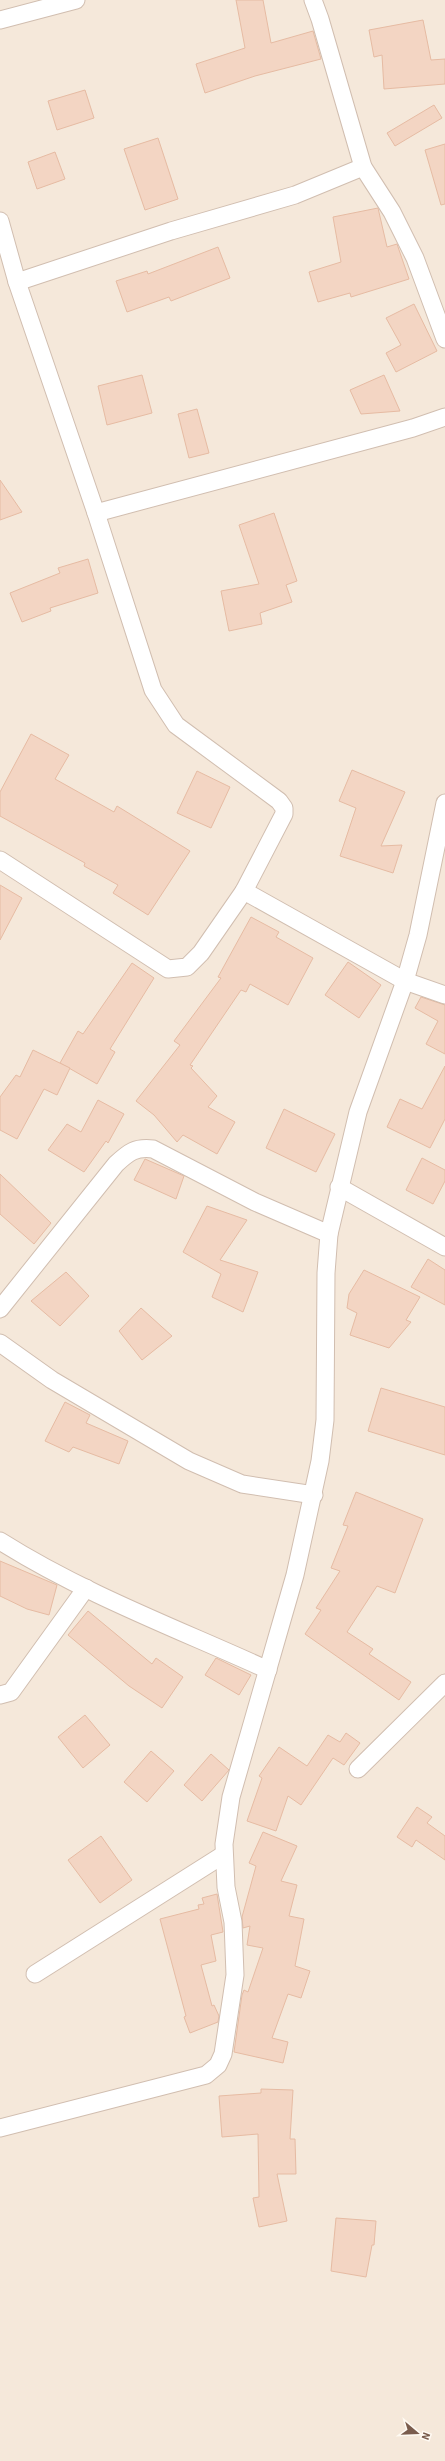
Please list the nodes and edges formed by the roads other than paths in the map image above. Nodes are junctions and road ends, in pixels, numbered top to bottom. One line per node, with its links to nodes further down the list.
1 (76, 0): 3 (street)
2 (313, 0): 4 (street)
3 (0, 20)
4 (363, 167): 6 (street); 7 (street)
5 (0, 221): 6 (street)
6 (17, 282): 9 (street)
7 (445, 339)
8 (445, 418): 9 (street)
9 (96, 513): 12 (street)
10 (445, 803): 13 (street)
11 (0, 860): 12 (street)
12 (244, 892): 13 (street)
13 (405, 981): 14 (street); 15 (street)
14 (445, 995)
15 (339, 1187): 16 (street); 17 (street)
16 (329, 1234): 18 (street); 20 (street)
17 (445, 1246)
18 (0, 1309)
19 (0, 1343): 20 (street)
20 (314, 1495): 23 (street)
21 (0, 1541): 22 (street)
22 (86, 1588): 23 (street); 25 (street)
23 (268, 1670): 27 (street)
24 (445, 1683): 26 (street)
25 (0, 1695)
26 (358, 1768)
27 (223, 1855): 28 (street); 29 (street)
28 (35, 1974)
29 (0, 2128)

